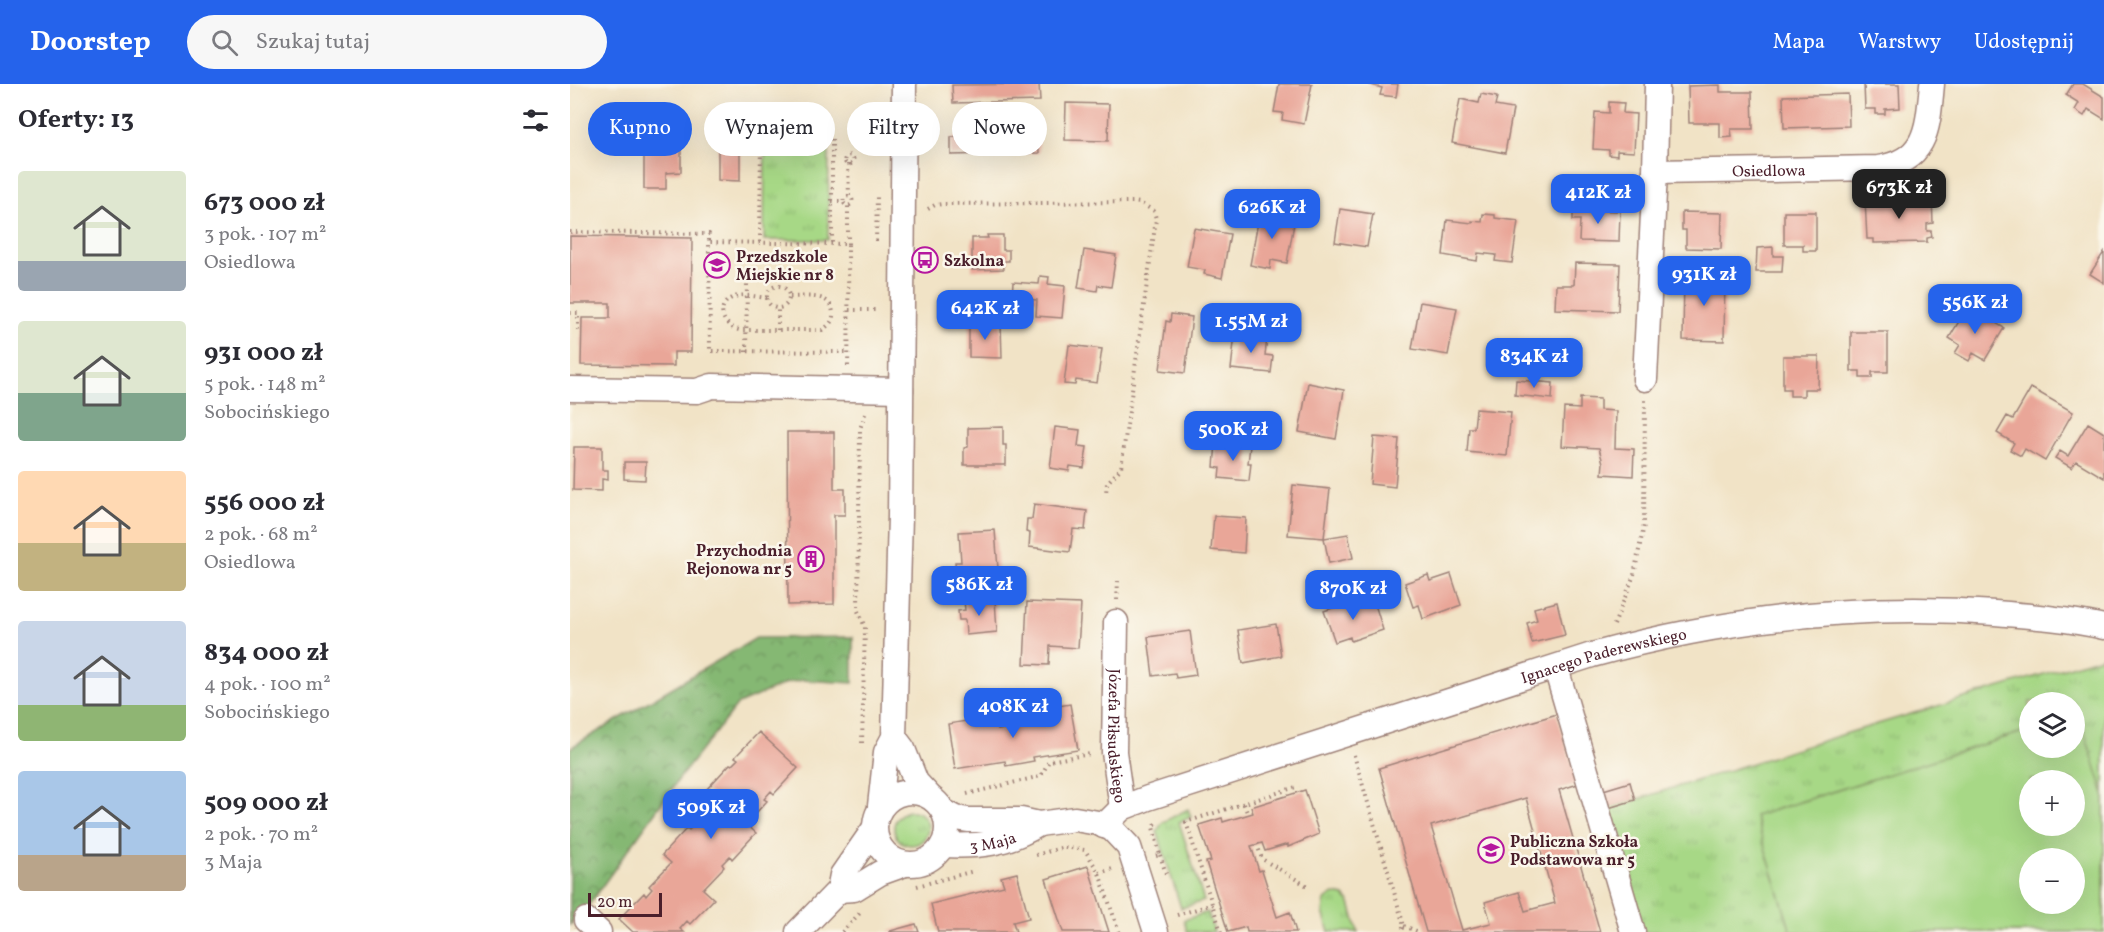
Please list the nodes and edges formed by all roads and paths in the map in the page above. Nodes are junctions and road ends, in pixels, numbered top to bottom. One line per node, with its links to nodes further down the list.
1 (904, 84): 37 (street)
2 (1657, 84): 7 (street)
3 (1932, 84): 7 (street, Osiedlowa)
4 (833, 159): 5 (path); 10 (path); 16 (path)
5 (844, 160): 6 (path); 6 (path)
6 (848, 164): 9 (path)
7 (1655, 172): 34 (street)
8 (877, 195): 19 (path)
9 (849, 196): 11 (path); 12 (path)
10 (832, 201): 11 (path); 17 (path)
11 (844, 201): 12 (path)
12 (848, 206): 18 (path)
13 (923, 214): 38 (path)
14 (570, 232): 15 (path)
15 (709, 242): 16 (path); 31 (path)
16 (760, 242): 17 (path)
17 (832, 243): 18 (path)
18 (848, 244): 25 (path)
19 (876, 247)
20 (747, 284): 21 (path)
21 (747, 297): 23 (path); 28 (path); 28 (path)
22 (790, 297): 23 (path); 24 (path); 29 (path)
23 (767, 298): 24 (path)
24 (778, 309): 29 (path)
25 (849, 310): 26 (path); 32 (path)
26 (885, 310)
27 (570, 313): 30 (path)
28 (746, 330): 29 (path); 31 (path)
29 (778, 330)
30 (578, 332)
31 (746, 352): 32 (path)
32 (848, 352): 33 (path)
33 (848, 370)
34 (1645, 378): 40 (path)
35 (570, 389): 36 (street)
36 (872, 390): 37 (street); 44 (path)
37 (901, 390): 43 (street)
38 (1106, 493)
39 (1116, 622): 52 (street, Józefa Piłsudskiego)
40 (1613, 626)
41 (2104, 627): 42 (street, Ignacego Paderewskiego)
42 (1556, 668): 52 (street, Ignacego Paderewskiego); 76 (street)
43 (894, 737): 49 (street); 51 (street)
44 (862, 745)
45 (1351, 746): 68 (path)
46 (1090, 754): 48 (path)
47 (1299, 786): 50 (path)
48 (964, 794)
49 (936, 803): 51 (street); 54 (street, 3 Maja); 58 (street)
50 (1244, 804): 53 (path); 65 (path)
51 (880, 806): 56 (street)
52 (1122, 808): 55 (street, Józefa Piłsudskiego)
53 (1248, 815)
54 (1039, 824): 55 (street, 3 Maja); 58 (street, 3 Maja)
55 (1104, 826): 72 (street, Józefa Piłsudskiego)
56 (874, 830): 60 (street); 64 (street)
57 (1257, 844): 63 (path)
58 (943, 845): 60 (street)
59 (1032, 856): 71 (path)
60 (905, 864): 64 (street)
61 (980, 870): 62 (path)
62 (915, 887)
63 (1309, 887)
64 (838, 890): 69 (street)
65 (1213, 904): 67 (path); 73 (path)
66 (862, 911): 70 (path)
67 (1177, 915)
68 (1404, 926): 74 (path); 75 (path)
69 (798, 932)
70 (842, 932)
71 (1119, 932)
72 (1156, 932)
73 (1221, 932)
74 (1401, 932)
75 (1419, 932)
76 (1633, 932)

